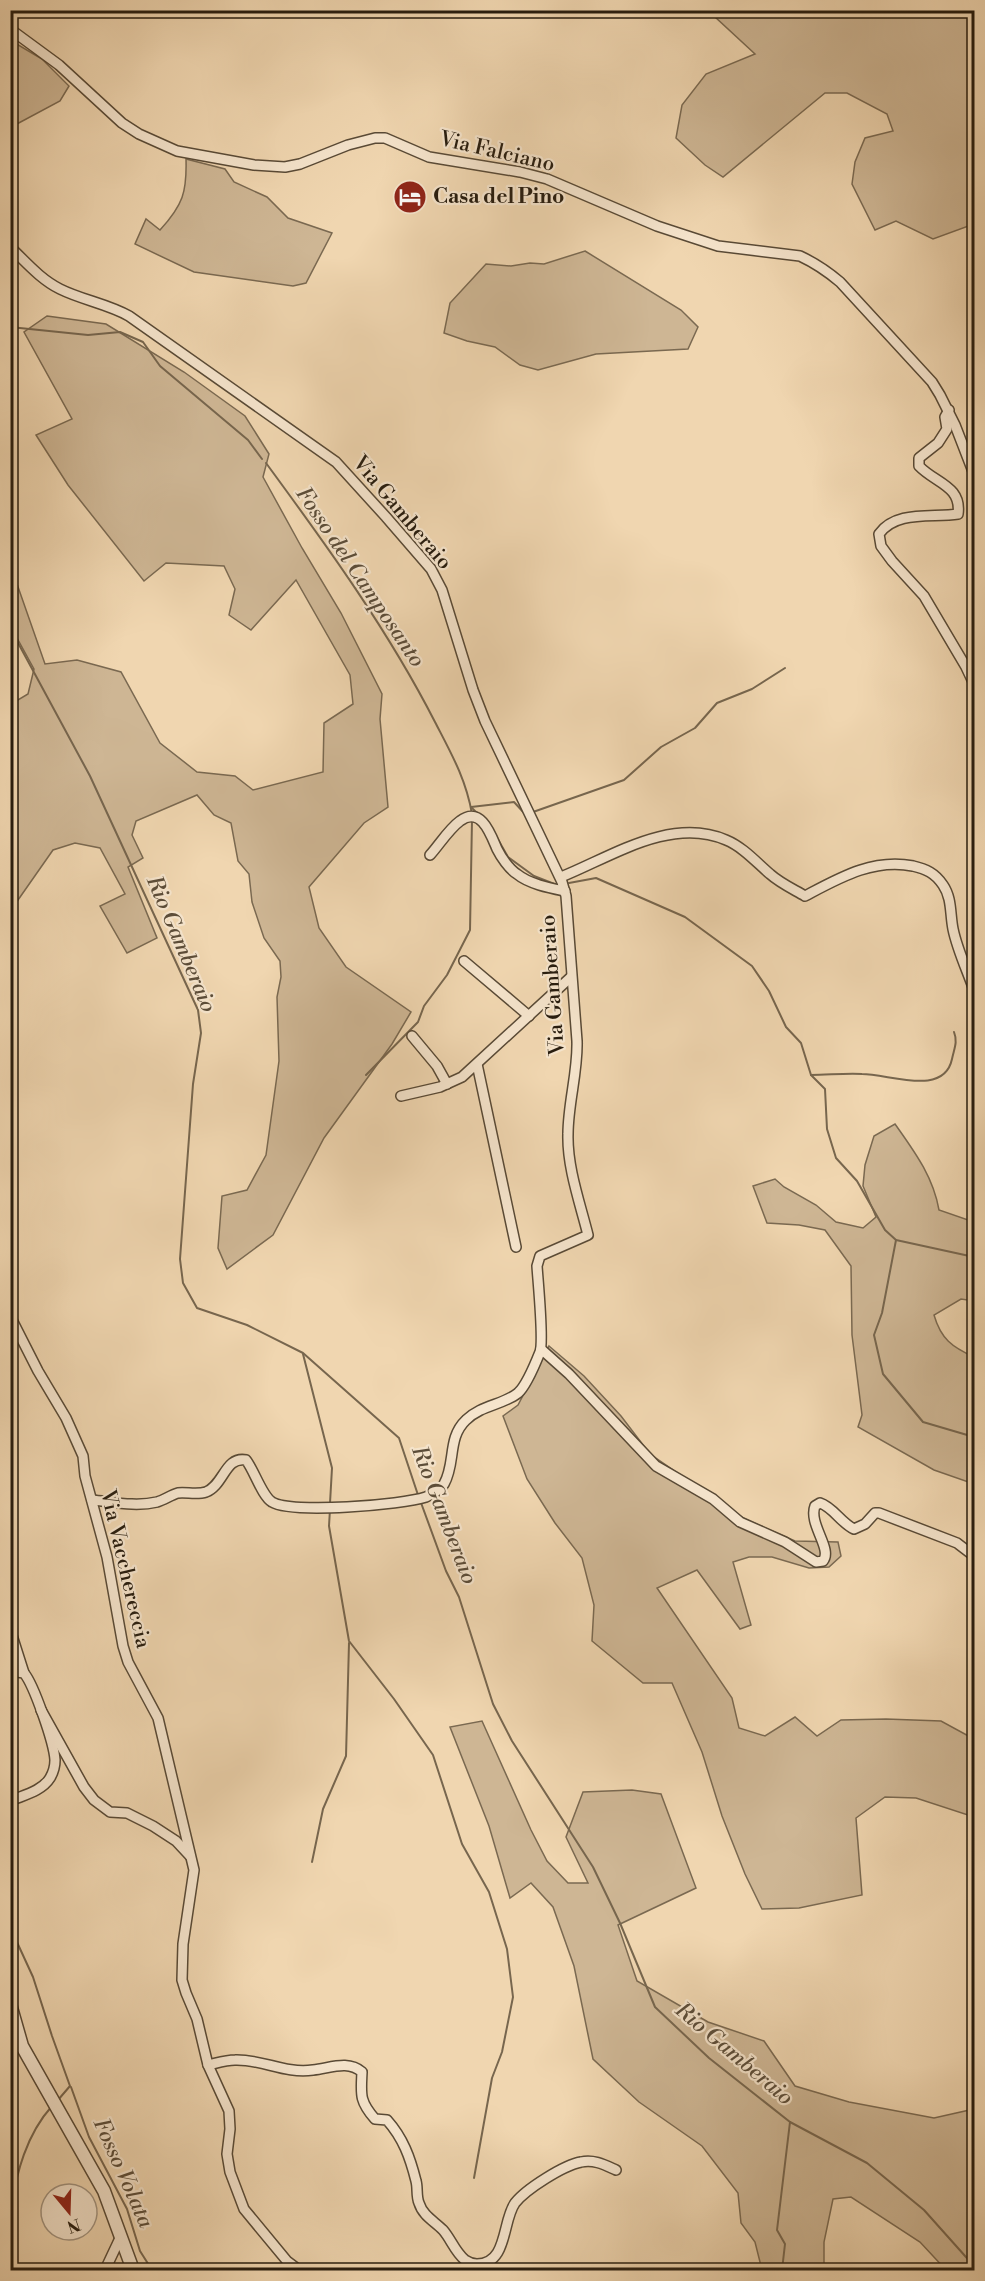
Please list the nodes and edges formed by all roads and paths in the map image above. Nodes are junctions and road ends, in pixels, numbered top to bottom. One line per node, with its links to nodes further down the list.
1 (10, 28): 3 (street, Via Falciano)
2 (10, 247): 7 (street, Via Gamberaio)
3 (949, 410): 4 (street, Via Falciano); 5 (street)
4 (975, 474)
5 (975, 684)
6 (430, 855): 8 (street)
7 (561, 877): 8 (street, Via Gamberaio); 11 (street)
8 (565, 891): 10 (street, Via Gamberaio)
9 (464, 961): 12 (street)
10 (570, 977): 12 (street); 19 (street, Via Gamberaio)
11 (975, 990)
12 (529, 1016): 14 (street)
13 (412, 1036): 15 (street)
14 (477, 1064): 15 (street); 17 (street)
15 (447, 1084): 16 (street)
16 (401, 1096)
17 (516, 1247)
18 (10, 1316): 20 (street, Via Vacchereccia)
19 (541, 1349): 20 (street, Via Gamberaio); 21 (street)
20 (92, 1500): 27 (street, Via Vacchereccia)
21 (975, 1556)
22 (10, 1629): 24 (street)
23 (10, 1671): 24 (street)
24 (24, 1673): 25 (street)
25 (41, 1710): 26 (street); 27 (street)
26 (10, 1801)
27 (190, 1856): 29 (street, Via Vacchereccia)
28 (10, 2004): 31 (street)
29 (208, 2065): 30 (street); 34 (street, Via Vacchereccia)
30 (616, 2170)
31 (122, 2236): 32 (street); 33 (street)
32 (105, 2271)
33 (133, 2271)
34 (299, 2271)

